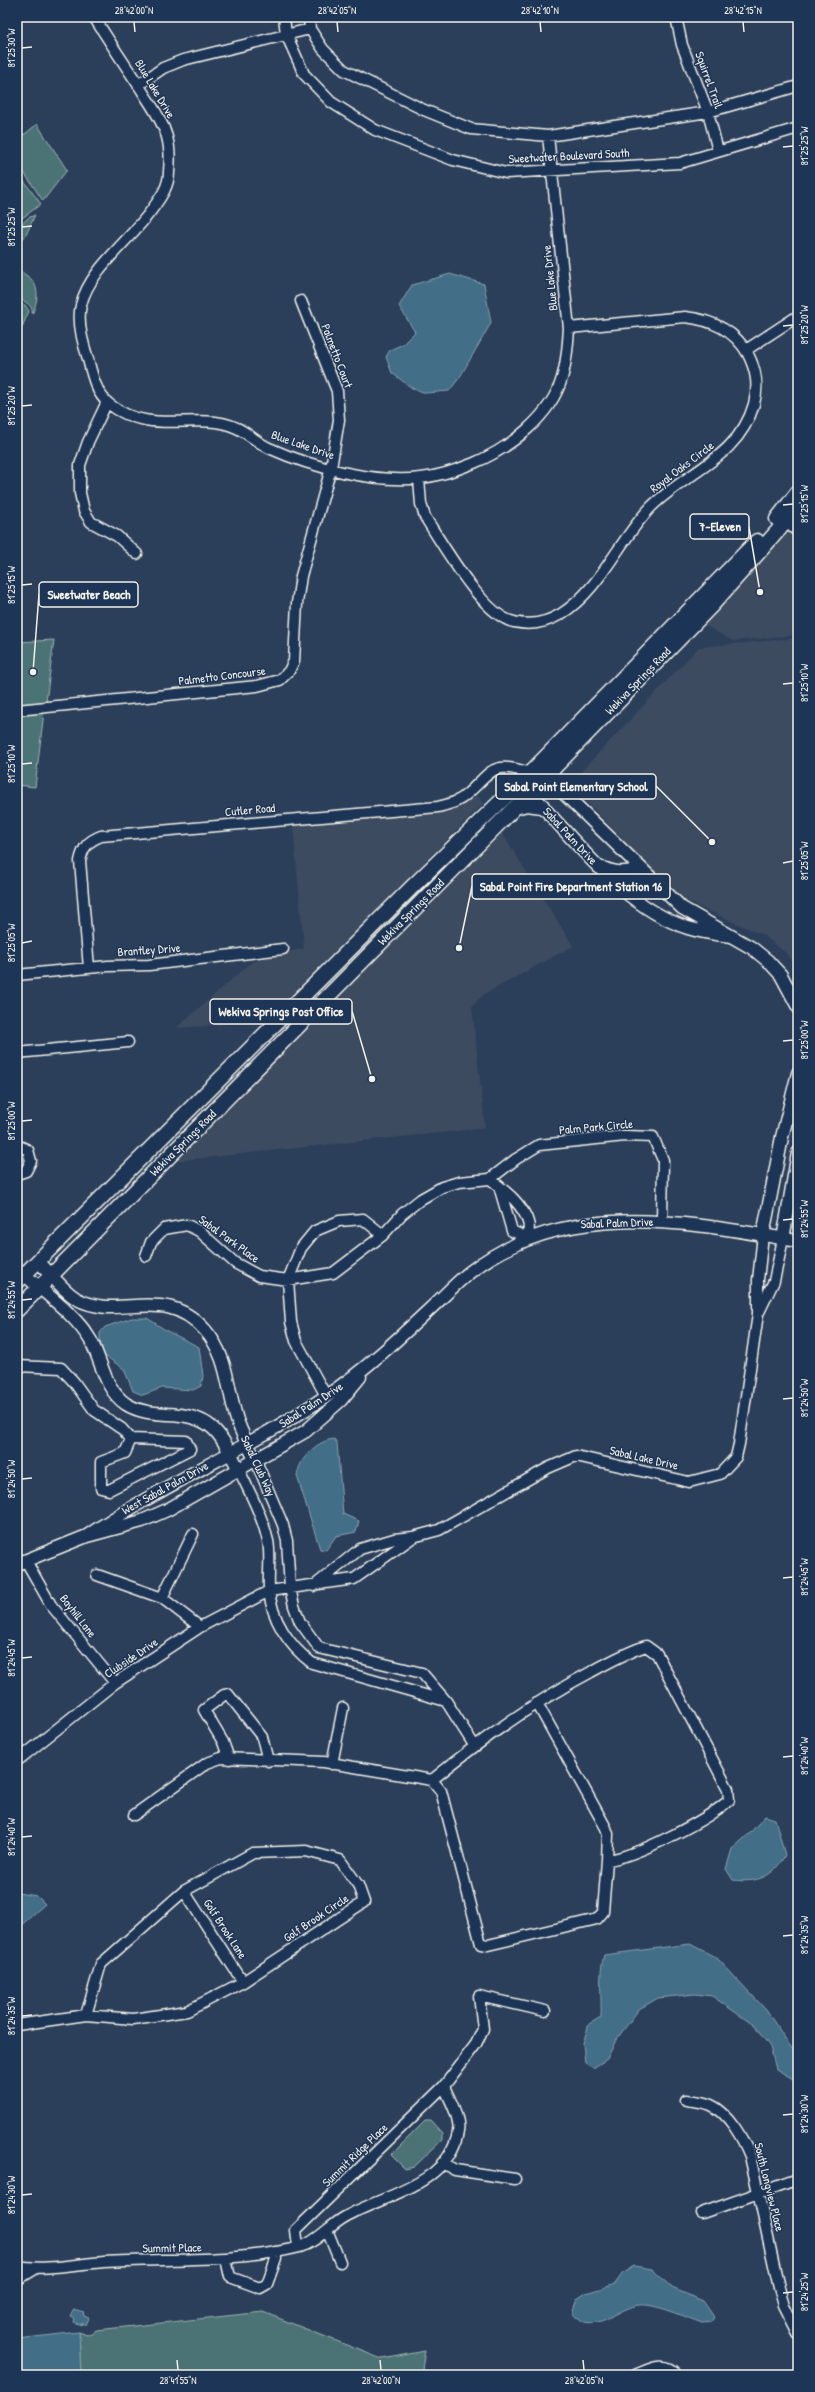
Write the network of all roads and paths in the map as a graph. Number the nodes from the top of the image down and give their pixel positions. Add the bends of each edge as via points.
1 (94, 17) edge
2 (284, 17) edge
3 (309, 17) edge
4 (676, 17) edge
5 (310, 29) junction
6 (286, 34) junction
7 (138, 84) junction
8 (798, 86) edge
9 (708, 112) junction
10 (798, 128) edge
11 (548, 136) junction
12 (718, 151) junction
13 (552, 172) junction
14 (302, 301) dead end
15 (798, 316) edge
16 (568, 328) junction
17 (746, 350) junction
18 (107, 402) junction
19 (331, 468) junction
20 (419, 478) junction
21 (798, 492) edge
22 (798, 508) edge
23 (783, 520) junction
24 (798, 532) edge
25 (137, 554) dead end
26 (17, 710) edge
27 (530, 773) junction
28 (546, 776) junction
29 (531, 791) junction
30 (542, 806) junction
31 (516, 807) junction
32 (600, 867) junction
33 (640, 870) junction
34 (414, 885) junction
35 (427, 897) junction
36 (730, 936) junction
37 (283, 949) dead end
38 (332, 967) junction
39 (89, 968) junction
40 (17, 976) edge
41 (345, 978) junction
42 (798, 1007) edge
43 (128, 1042) dead end
44 (17, 1053) edge
45 (798, 1073) edge
46 (17, 1145) edge
47 (798, 1153) edge
48 (17, 1174) edge
49 (490, 1179) junction
50 (499, 1186) junction
51 (662, 1221) junction
52 (383, 1235) junction
53 (763, 1235) junction
54 (528, 1238) junction
55 (783, 1239) junction
56 (798, 1241) edge
57 (146, 1256) dead end
58 (38, 1261) junction
59 (52, 1275) junction
60 (21, 1279) edge
61 (288, 1280) junction
62 (40, 1288) junction
63 (17, 1310) edge
64 (758, 1314) junction
65 (372, 1363) junction
66 (17, 1366) edge
67 (326, 1396) junction
68 (131, 1439) junction
69 (246, 1443) junction
70 (229, 1452) junction
71 (256, 1461) junction
72 (239, 1470) junction
73 (192, 1534) dead end
74 (87, 1536) junction
75 (413, 1537) junction
76 (22, 1562) edge
77 (97, 1575) dead end
78 (314, 1586) junction
79 (290, 1588) junction
80 (269, 1590) junction
81 (162, 1598) junction
82 (200, 1627) junction
83 (115, 1683) junction
84 (446, 1701) junction
85 (537, 1703) junction
86 (343, 1708) dead end
87 (474, 1744) junction
88 (229, 1759) junction
89 (17, 1761) edge
90 (268, 1761) junction
91 (332, 1764) junction
92 (432, 1780) junction
93 (134, 1815) dead end
94 (607, 1860) junction
95 (184, 1891) junction
96 (243, 1982) junction
97 (545, 2011) dead end
98 (86, 2015) junction
99 (17, 2025) edge
100 (444, 2086) junction
101 (686, 2100) dead end
102 (442, 2163) junction
103 (515, 2179) dead end
104 (798, 2179) edge
105 (758, 2192) junction
106 (702, 2213) dead end
107 (327, 2230) junction
108 (303, 2246) junction
109 (276, 2252) junction
110 (226, 2259) junction
111 (340, 2262) dead end
112 (17, 2266) edge
113 (35, 2269) junction
114 (17, 2280) edge
115 (798, 2333) edge
116 (634, 2375) edge
117 (677, 2375) edge

1 - 7 street, Blue Lake Drive
2 - 6 street, Sweetwater Boulevard South
3 - 5 street, Sweetwater Boulevard South
4 - 9 street, Squirrel Trail via 682,45
5 - 6 street
5 - 11 street, Sweetwater Boulevard South via 323,49 344,70 424,110 471,129
6 - 7 street via 183,60 163,68
6 - 13 street, Sweetwater Boulevard South via 304,74 331,102 374,130 453,160 506,173
7 - 18 street, Blue Lake Drive via 160,119 167,138 169,176 164,192 146,219 97,274 81,305 81,325 86,354 96,386
8 - 9 street, Sweetwater Boulevard South
9 - 11 street, Sweetwater Boulevard South
9 - 12 street, Squirrel Trail
10 - 12 street, Sweetwater Boulevard South
11 - 13 street, Blue Lake Drive
12 - 13 street, Sweetwater Boulevard South via 680,163
13 - 16 street, Blue Lake Drive
14 - 19 street, Palmetto Court via 337,391 339,420
15 - 17 street
16 - 17 street, Royal Oaks Circle via 685,318 704,319 733,335
16 - 20 street, Blue Lake Drive via 567,358 562,381 535,422 491,456 442,474
17 - 20 street, Royal Oaks Circle via 757,377 756,396 749,420 737,440 651,507 629,532 583,595 562,614 544,623 512,622 479,597 424,517
18 - 19 street, Blue Lake Drive via 122,413 142,420 162,423 208,421 224,424 240,429 268,448
18 - 25 street via 80,465 82,505 91,522 117,536
19 - 20 street, Blue Lake Drive via 388,478
19 - 26 street, Palmetto Concourse via 301,576 294,661 280,680 257,686
21 - 23 main road, Wekiva Springs Road
22 - 23 main road, Wekiva Springs Road
23 - 24 street
23 - 27 main road, Wekiva Springs Road
23 - 28 main road, Wekiva Springs Road via 712,605
27 - 28 street
27 - 29 street
27 - 34 main road, Wekiva Springs Road
27 - 39 street, Cutler Road via 511,767 491,770 466,795 455,802 438,807 101,836 91,840 83,849 80,860
28 - 29 main road, Wekiva Springs Road
28 - 33 street, Sabal Palm Drive
29 - 30 street, Sabal Palm Drive
29 - 31 main road, Wekiva Springs Road
30 - 31 main road via 526,804
30 - 32 street, Sabal Palm Drive
31 - 35 main road, Wekiva Springs Road
32 - 33 street via 613,873
32 - 36 street, Sabal Palm Drive via 624,891 667,919 689,928
33 - 36 street, Sabal Palm Drive via 682,908
34 - 35 main road
34 - 38 main road, Wekiva Springs Road
35 - 41 main road, Wekiva Springs Road
36 - 42 street, Sabal Palm Drive via 752,948 768,961 781,975
37 - 39 street, Brantley Drive via 149,965
38 - 41 main road
38 - 58 main road, Wekiva Springs Road
39 - 40 street, Brantley Drive
41 - 59 main road, Wekiva Springs Road
43 - 44 street
45 - 53 street via 782,1137
46 - 48 street via 28,1150 31,1161 26,1171
47 - 55 street
49 - 50 street
49 - 51 street, Palm Park Circle via 539,1145 625,1136 653,1137 663,1160
49 - 52 street, Sabal Park Place via 459,1182 442,1187 402,1214
50 - 54 street via 522,1209 529,1223
50 - 54 street via 512,1231
51 - 53 street, Sabal Palm Drive
51 - 54 street, Sabal Palm Drive via 570,1225
52 - 61 street, Sabal Park Place via 333,1273
52 - 61 street via 363,1219 339,1221 315,1231 301,1248
53 - 55 street, Sabal Palm Drive
53 - 64 street, Sabal Lake Drive via 758,1280
54 - 65 street, Sabal Palm Drive via 470,1272
55 - 56 street, Sabal Palm Drive
55 - 64 street, Sabal Lake Drive via 774,1281
57 - 61 street, Sabal Park Place via 151,1242 164,1229 187,1225 198,1230 235,1263 259,1276
58 - 59 street, Sabal Club Way
58 - 60 main road, Wekiva Springs Road
59 - 62 main road, Wekiva Springs Road
59 - 69 street, Sabal Club Way via 76,1298 92,1305 161,1305 184,1311 205,1330 223,1358 237,1419
60 - 62 street, Sabal Club Way
61 - 67 street via 291,1322 296,1341
62 - 63 main road, Wekiva Springs Road
62 - 70 street, Sabal Club Way via 76,1320 91,1341 108,1382 126,1403 147,1413 182,1414 201,1419 215,1428
64 - 75 street, Sabal Lake Drive via 736,1457 720,1474 689,1482 576,1456 548,1468 439,1530
65 - 67 street, Sabal Palm Drive
65 - 71 street, Sabal Palm Drive via 341,1400 306,1431
66 - 68 street via 61,1368 94,1410 122,1429
67 - 69 street, Sabal Palm Drive
68 - 68 street via 125,1453 101,1462 101,1488 109,1490 190,1449 186,1441
69 - 70 street, West Sabal Palm Drive
69 - 71 street, Sabal Club Way
70 - 72 street, Sabal Club Way
70 - 74 street, West Sabal Palm Drive via 125,1509
71 - 72 street, Sabal Palm Drive
71 - 79 street, Sabal Club Way via 283,1525 287,1541
72 - 74 street, West Sabal Palm Drive via 142,1521
72 - 80 street, Sabal Club Way via 264,1525 268,1543
73 - 81 street
74 - 76 street, West Sabal Palm Drive
75 - 78 street, Sabal Lake Drive via 354,1579
75 - 78 street, Sabal Lake Drive via 394,1539 360,1549
76 - 83 street, Bayhill Lane via 52,1605
77 - 81 street
78 - 79 street, Sabal Lake Drive
79 - 80 street, Sabal Lake Drive
79 - 84 street, Sabal Club Way via 300,1622 319,1648 422,1673
80 - 82 street, Clubside Drive
80 - 84 street, Sabal Club Way via 276,1618 287,1637 299,1653 312,1663
81 - 82 street
82 - 83 street, Clubside Drive
83 - 89 street, Clubside Drive
84 - 87 street, Sabal Club Way
85 - 87 street
85 - 94 street via 606,1828
85 - 94 street via 626,1653 646,1646 657,1654 728,1789 729,1800 718,1810 646,1848 616,1860
86 - 91 street
87 - 92 street
88 - 90 street
88 - 90 street via 223,1742 204,1710 228,1694 262,1737
88 - 93 street via 221,1758 207,1763
90 - 91 street
91 - 92 street
92 - 94 street via 441,1791 481,1944 488,1946 597,1919 603,1912
95 - 96 street, Golf Brook Lane
95 - 96 street, Golf Brook Circle via 253,1853 306,1851 340,1860 358,1885 364,1902
95 - 98 street, Golf Brook Circle via 101,1964
96 - 98 street, Golf Brook Circle via 187,2011 133,2019
97 - 100 street, Summit Ridge Place via 479,1996 482,2029 476,2044
98 - 99 street, Golf Brook Circle
100 - 102 street via 458,2122 458,2131 453,2147
100 - 108 street, Summit Ridge Place via 296,2230
101 - 105 street, South Longview Place via 711,2105 731,2122 743,2138 750,2156
102 - 103 street via 455,2170
102 - 107 street via 402,2194 361,2208
104 - 105 street
105 - 106 street
105 - 115 street, South Longview Place via 783,2299
107 - 108 street
107 - 111 street
108 - 109 street, Summit Place
109 - 110 street, Summit Place
109 - 110 street via 267,2284 260,2288 230,2277
110 - 113 street, Summit Place via 104,2262
112 - 113 street, Summit Place
113 - 114 street, Summit Place
116 - 117 street via 655,2366 663,2366

